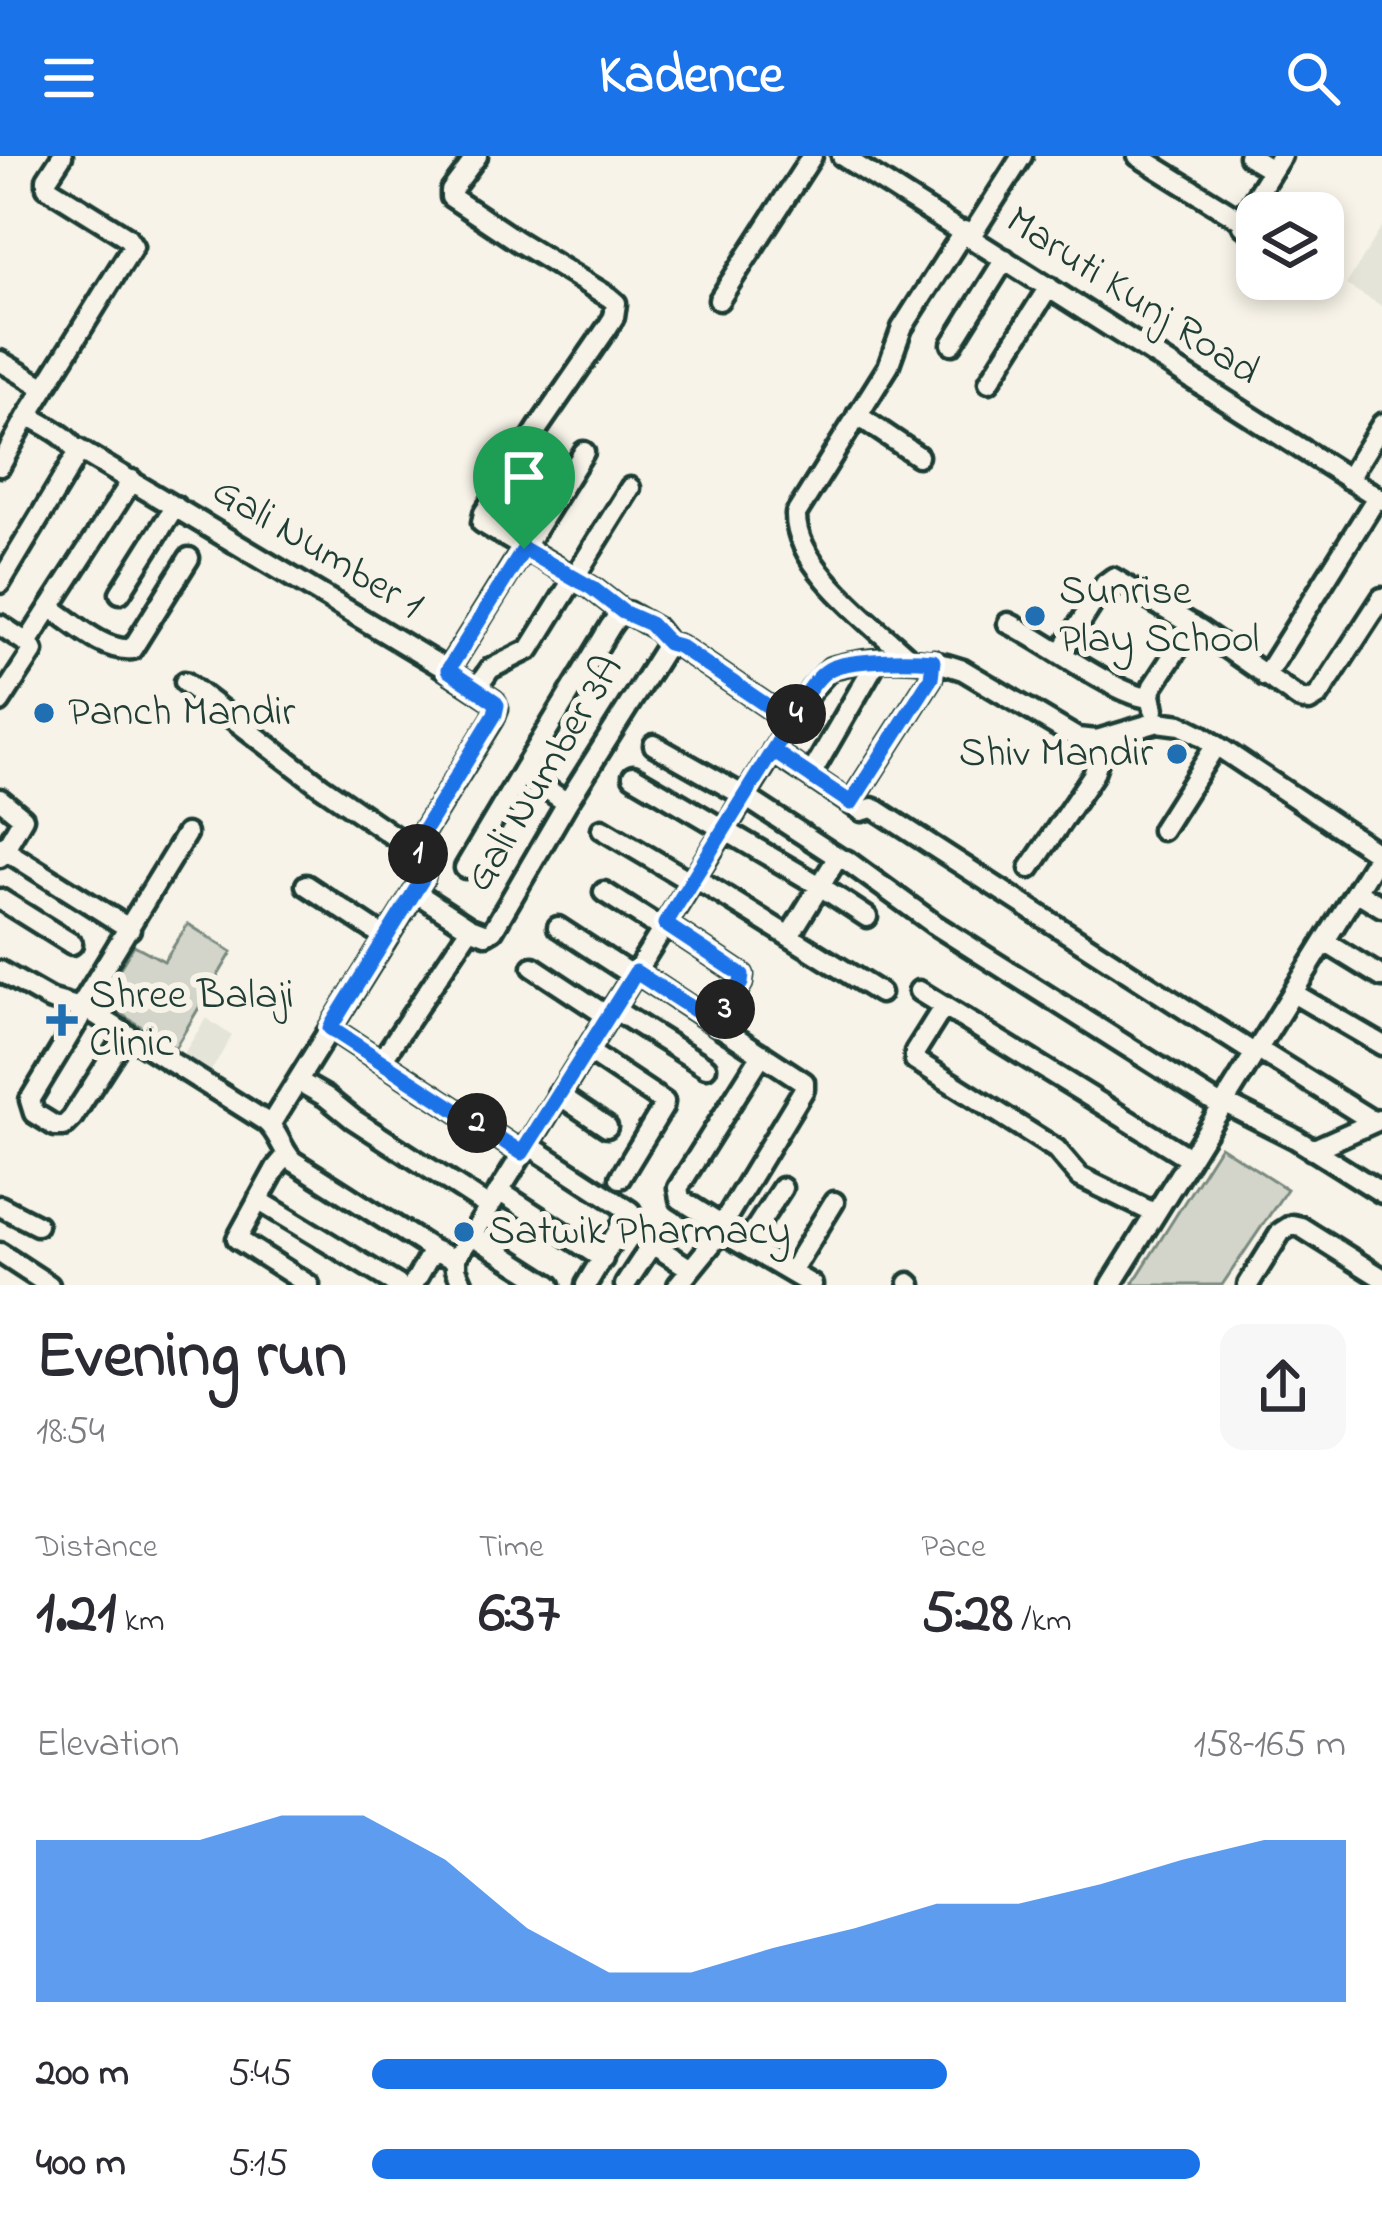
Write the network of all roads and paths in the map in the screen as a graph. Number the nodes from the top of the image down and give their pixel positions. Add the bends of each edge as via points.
1 (62, 156) edge
2 (478, 156) edge
3 (812, 156) edge
4 (842, 156) edge
5 (1022, 156) edge
6 (1138, 156) edge
7 (1249, 156) edge
8 (1276, 163) edge
9 (1258, 192) edge
10 (1236, 217) edge
11 (968, 234) junction
12 (1005, 259) junction
13 (1049, 287) junction
14 (719, 300) dead end
15 (952, 344) dead end
16 (0, 362) edge
17 (989, 382) dead end
18 (45, 388) junction
19 (857, 415) junction
20 (0, 420) edge
21 (24, 423) junction
22 (1382, 424) edge
23 (76, 448) junction
24 (584, 452) dead end
25 (918, 455) dead end
26 (0, 466) edge
27 (1348, 479) junction
28 (132, 480) junction
29 (630, 488) dead end
30 (1380, 498) edge
31 (175, 506) junction
32 (524, 549) junction
33 (189, 559) dead end
34 (573, 577) junction
35 (0, 583) edge
36 (120, 592) dead end
37 (1382, 598) edge
38 (50, 607) junction
39 (623, 612) junction
40 (1008, 623) dead end
41 (0, 625) edge
42 (1193, 625) junction
43 (668, 643) junction
44 (29, 650) junction
45 (1061, 653) junction
46 (910, 659) junction
47 (933, 661) junction
48 (876, 662) junction
49 (448, 670) junction
50 (1265, 676) junction
51 (184, 682) dead end
52 (476, 689) junction
53 (1151, 698) junction
54 (0, 702) edge
55 (791, 722) junction
56 (1158, 722) junction
57 (1097, 740) junction
58 (653, 745) dead end
59 (1216, 745) junction
60 (773, 751) junction
61 (522, 772) junction
62 (633, 776) dead end
63 (810, 776) junction
64 (744, 796) junction
65 (0, 799) edge
66 (567, 803) junction
67 (851, 803) junction
68 (602, 829) dead end
69 (724, 829) junction
70 (1162, 830) dead end
71 (186, 834) dead end
72 (412, 850) junction
73 (2, 851) edge
74 (1381, 852) edge
75 (839, 859) junction
76 (465, 868) dead end
77 (1030, 868) dead end
78 (692, 880) junction
79 (306, 885) dead end
80 (820, 886) junction
81 (1356, 891) junction
82 (415, 892) junction
83 (604, 892) dead end
84 (0, 899) edge
85 (1382, 907) edge
86 (867, 917) dead end
87 (558, 927) dead end
88 (664, 927) junction
89 (130, 928) junction
90 (470, 928) junction
91 (789, 936) junction
92 (386, 938) junction
93 (1325, 942) junction
94 (72, 944) dead end
95 (533, 967) dead end
96 (634, 974) junction
97 (1382, 976) edge
98 (2, 977) edge
99 (920, 991) dead end
100 (880, 993) dead end
101 (1292, 993) junction
102 (944, 1006) junction
103 (82, 1008) junction
104 (610, 1012) junction
105 (716, 1024) junction
106 (330, 1028) junction
107 (126, 1034) junction
108 (1382, 1045) edge
109 (586, 1050) junction
110 (1256, 1051) junction
111 (762, 1054) junction
112 (382, 1060) junction
113 (706, 1067) dead end
114 (298, 1082) junction
115 (558, 1094) junction
116 (1222, 1104) junction
117 (1378, 1120) edge
118 (270, 1125) junction
119 (607, 1127) dead end
120 (525, 1149) junction
121 (1312, 1150) junction
122 (287, 1155) junction
123 (1189, 1158) junction
124 (620, 1178) dead end
125 (782, 1188) dead end
126 (1382, 1193) edge
127 (258, 1199) junction
128 (494, 1199) junction
129 (834, 1202) dead end
130 (0, 1206) edge
131 (1154, 1214) junction
132 (37, 1225) dead end
133 (623, 1225) junction
134 (721, 1228) junction
135 (472, 1235) junction
136 (652, 1244) junction
137 (746, 1246) junction
138 (434, 1250) junction
139 (0, 1253) edge
140 (455, 1257) junction
141 (603, 1259) junction
142 (791, 1272) junction
143 (684, 1276) edge
144 (1382, 1278) edge
145 (49, 1285) edge
146 (309, 1285) edge
147 (398, 1285) edge
148 (413, 1285) edge
149 (463, 1285) edge
150 (550, 1285) edge
151 (586, 1285) edge
152 (626, 1285) edge
153 (812, 1285) edge
154 (1111, 1285) edge
155 (1248, 1285) edge

1 - 18 street via 47,187 133,246
2 - 32 street via 451,197 616,304 482,517
3 - 14 street
4 - 11 street, Maruti Kunj Road
5 - 11 street
6 - 10 street
7 - 8 street
8 - 9 street
11 - 12 street, Maruti Kunj Road
11 - 19 street via 902,328
12 - 13 street, Maruti Kunj Road
12 - 15 street
13 - 17 street
13 - 27 street, Maruti Kunj Road
16 - 18 street
18 - 21 street
19 - 25 street
19 - 46 street via 798,509 796,527 828,584
20 - 21 street, Gali Number 1
21 - 23 street, Gali Number 1
21 - 26 street
22 - 27 street
23 - 28 street, Gali Number 1
23 - 35 street
24 - 32 street
27 - 30 street, Maruti Kunj Road
28 - 31 street, Gali Number 1
28 - 38 street
29 - 34 street
30 - 50 street
31 - 36 street
31 - 49 street, Gali Number 1
32 - 34 street
32 - 49 street
33 - 38 street via 132,649 105,644
34 - 39 street
34 - 52 street via 530,649 490,669
37 - 50 street via 1314,699 1300,700
38 - 44 street
39 - 43 street
39 - 61 street
40 - 45 street
41 - 44 street
42 - 45 street via 1109,579
42 - 50 street
42 - 53 street
43 - 55 street, Gali Number 3A
43 - 66 street, Gali Number 3A
44 - 54 street
45 - 53 street
46 - 47 street
46 - 48 street
47 - 57 street via 1066,733
47 - 67 street via 931,678
48 - 55 street via 823,673
48 - 63 street
49 - 52 street, Gali Number 1
51 - 72 street
52 - 72 street via 494,701 495,714
53 - 56 street
55 - 60 street
56 - 57 street
56 - 59 street
57 - 77 street via 1094,775
58 - 64 street
59 - 70 street
59 - 74 street
60 - 63 street
60 - 64 street
61 - 66 street
61 - 76 street
62 - 69 street
63 - 67 street
64 - 69 street
64 - 75 street
65 - 73 street via 23,818
66 - 90 street, Gali Number 3A via 493,930
67 - 110 street via 877,810
68 - 78 street
69 - 78 street
69 - 80 street
71 - 89 street
72 - 82 street via 426,866
73 - 89 street
74 - 81 street
75 - 80 street
75 - 116 street
78 - 88 street
78 - 91 street
79 - 92 street
80 - 86 street
80 - 91 street
81 - 85 street
81 - 93 street
82 - 90 street, Gali Number 3A
82 - 92 street
83 - 88 street
84 - 94 street
87 - 96 street
88 - 96 street
88 - 105 street via 742,975
89 - 103 street
90 - 112 street
91 - 100 street
92 - 106 street
93 - 97 street
93 - 101 street
95 - 104 street
96 - 104 street
96 - 105 street
98 - 103 street
99 - 102 street
101 - 108 street
101 - 110 street
102 - 123 street
102 - 131 street via 915,1060 1056,1149 1080,1177
103 - 107 street
103 - 107 street via 30,1105 55,1126 68,1123
104 - 109 street
104 - 113 street
105 - 111 street
106 - 112 street
106 - 114 street
107 - 118 street
109 - 115 street
109 - 124 street via 664,1102
110 - 116 street
110 - 117 street
111 - 134 street via 678,1188 680,1199
111 - 134 street via 805,1086
112 - 120 street
114 - 118 street
114 - 128 street
115 - 119 street
115 - 120 street
116 - 121 street
116 - 123 street
117 - 121 street
118 - 122 street
120 - 128 street
120 - 133 street via 629,1209
121 - 126 street
122 - 127 street
122 - 138 street
123 - 131 street
125 - 137 street
127 - 146 street via 237,1237
127 - 147 street
128 - 135 street
128 - 141 street
129 - 142 street
130 - 132 street
131 - 154 street
133 - 136 street
133 - 141 street
134 - 137 street
134 - 143 street
135 - 140 street
135 - 150 street
136 - 143 street
136 - 152 street
137 - 142 street
138 - 140 street
138 - 148 street
139 - 145 street
140 - 149 street
141 - 151 street
142 - 153 street
144 - 155 street via 1292,1225

